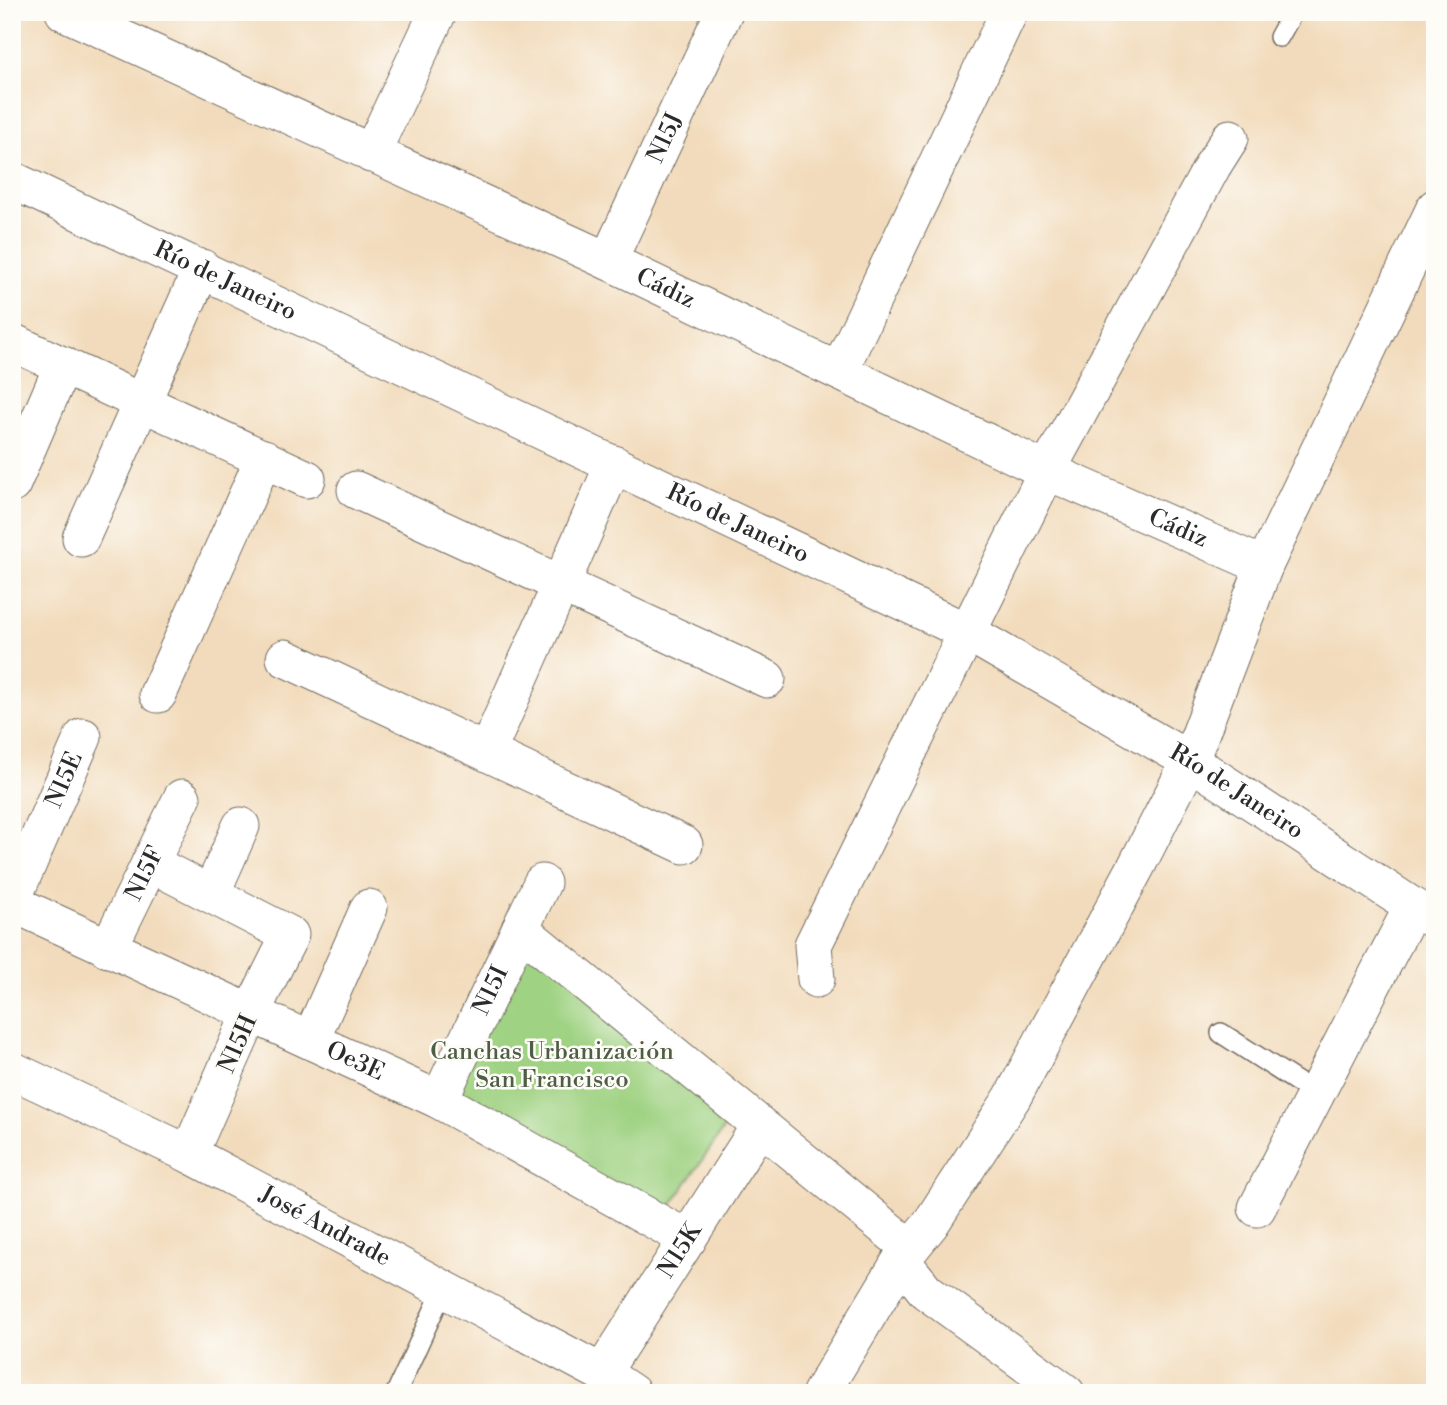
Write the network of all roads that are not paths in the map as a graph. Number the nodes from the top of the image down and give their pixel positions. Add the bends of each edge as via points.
1 (64, 12) edge
2 (438, 12) edge
3 (724, 12) edge
4 (1009, 12) edge
5 (1293, 12) edge
6 (1279, 37) dead end
7 (1230, 138) dead end
8 (371, 154) junction
9 (12, 180) edge
10 (1435, 208) edge
11 (608, 261) junction
12 (202, 268) junction
13 (12, 342) edge
14 (62, 365) junction
15 (839, 372) junction
16 (142, 402) junction
17 (264, 458) junction
18 (614, 464) junction
19 (1047, 471) junction
20 (307, 479) dead end
21 (12, 484) edge
22 (356, 490) dead end
23 (81, 538) dead end
24 (1264, 566) junction
25 (562, 582) junction
26 (967, 632) junction
27 (285, 658) dead end
28 (767, 679) dead end
29 (158, 694) dead end
30 (83, 737) dead end
31 (486, 752) junction
32 (1190, 761) junction
33 (182, 798) dead end
34 (241, 826) dead end
35 (684, 845) dead end
36 (150, 863) junction
37 (542, 883) dead end
38 (211, 894) junction
39 (12, 902) edge
40 (369, 908) dead end
41 (1424, 914) edge
42 (520, 929) junction
43 (108, 949) junction
44 (816, 979) dead end
45 (250, 1015) junction
46 (1221, 1033) dead end
47 (311, 1039) junction
48 (12, 1070) edge
49 (1316, 1094) junction
50 (439, 1100) junction
51 (759, 1126) junction
52 (189, 1154) junction
53 (1257, 1208) dead end
54 (688, 1239) junction
55 (906, 1254) junction
56 (443, 1290) junction
57 (1020, 1380) edge
58 (617, 1383) edge
59 (396, 1393) edge
60 (821, 1393) edge
61 (1066, 1393) edge

1 - 8 street, Cádiz
2 - 8 street
3 - 11 street, N15J
4 - 15 street
5 - 6 lane
7 - 19 street
8 - 11 street, Cádiz
9 - 12 street, Río de Janeiro
10 - 24 street
11 - 15 street, Cádiz
12 - 16 street
12 - 18 street, Río de Janeiro
13 - 14 street
14 - 16 street
14 - 21 street
15 - 19 street, Cádiz
16 - 17 street
16 - 23 street
17 - 20 street
17 - 29 street
18 - 25 street
18 - 26 street, Río de Janeiro
19 - 24 street, Cádiz
19 - 26 street
22 - 25 street
24 - 32 street
25 - 28 street
25 - 31 street
26 - 32 street, Río de Janeiro
26 - 44 street via 813,945
27 - 31 street
30 - 39 street, N15E
31 - 35 street
32 - 41 street, Río de Janeiro
32 - 55 street via 1012,1098
33 - 36 street, N15F
34 - 38 street
36 - 38 street
36 - 43 street, N15F
37 - 42 street, N15I
38 - 45 street, N15H via 290,934
39 - 43 street, Oe3E
40 - 47 street
41 - 49 street
42 - 50 street, N15I
42 - 51 street
43 - 45 street, Oe3E
45 - 47 street, Oe3E
45 - 52 street, N15H
46 - 49 lane
47 - 50 street, Oe3E
48 - 52 street, José Andrade
49 - 53 street
50 - 54 street, Oe3E
51 - 54 street, N15K
51 - 55 street
52 - 56 street, José Andrade
54 - 58 street, N15K
55 - 57 street via 926,1291
55 - 60 street
56 - 58 street, José Andrade
56 - 59 lane
57 - 61 street

